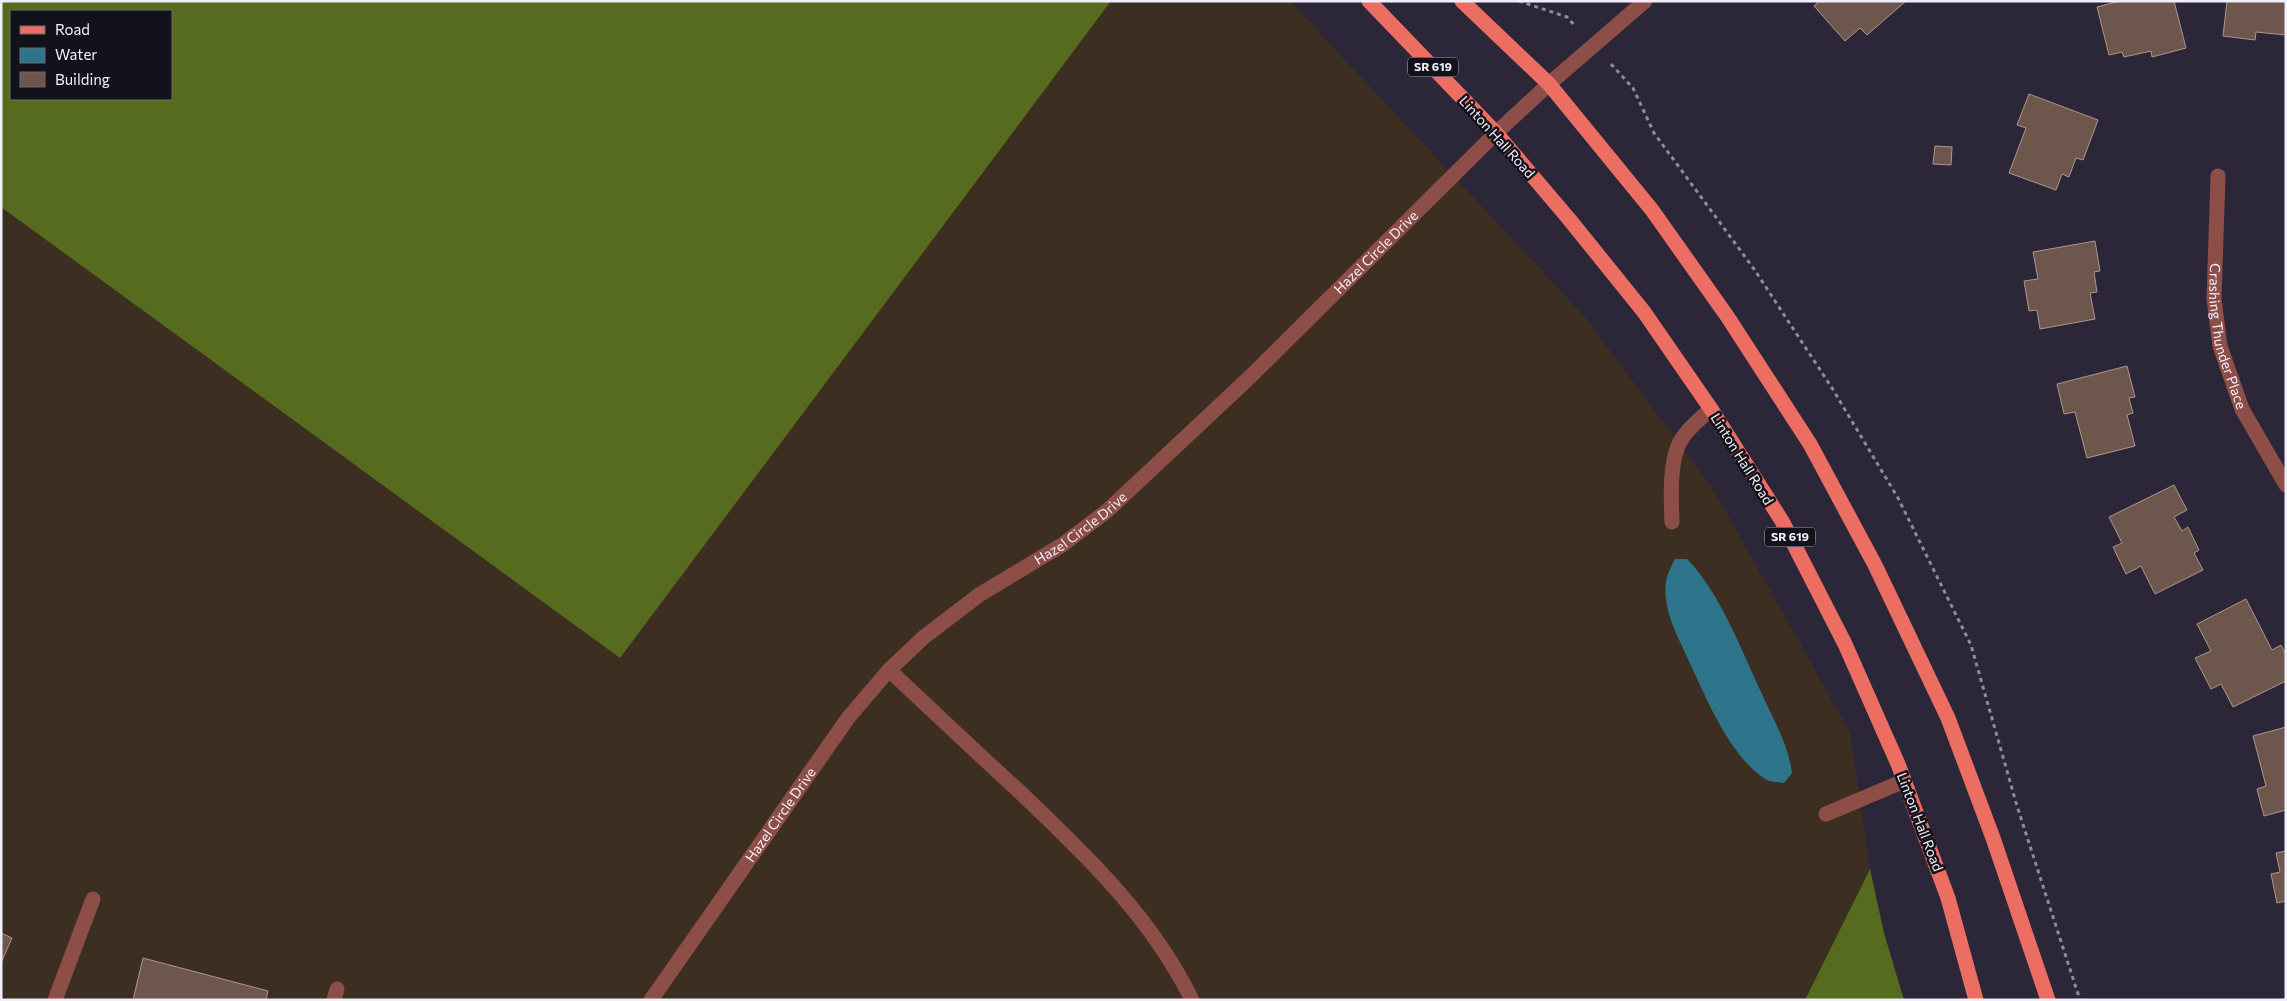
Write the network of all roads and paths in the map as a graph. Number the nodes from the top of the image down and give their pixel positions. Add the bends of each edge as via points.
1 (1369, 1) edge
2 (1462, 1) edge
3 (1519, 1) edge
4 (1645, 1) edge
5 (1567, 17) dead end
6 (1549, 84) junction
7 (1496, 133) junction
8 (2218, 176) dead end
9 (1711, 409) junction
10 (2286, 485) edge
11 (1672, 522) dead end
12 (889, 670) junction
13 (1904, 781) junction
14 (1826, 814) dead end
15 (93, 899) dead end
16 (55, 1000) edge
17 (651, 1000) edge
18 (1192, 1000) edge
19 (1976, 1000) edge
20 (2048, 1000) edge

1 - 7 main road, Linton Hall Road / SR 619
2 - 6 main road
3 - 5 path
4 - 6 street, Hazel Circle Drive
6 - 7 street, Hazel Circle Drive
6 - 20 main road via 1652,210 1727,316 1810,444 1875,566 1948,718
7 - 9 main road, Linton Hall Road / SR 619 via 1644,312
7 - 12 street, Hazel Circle Drive via 1251,376 1107,511 1062,545 979,595 924,637
8 - 10 street, Crashing Thunder Place via 2214,299 2220,346 2242,409
9 - 11 street via 1692,426 1675,451
9 - 13 main road, Linton Hall Road / SR 619 via 1782,521 1845,644
12 - 17 street, Hazel Circle Drive via 848,718
12 - 18 street via 1089,858 1146,924 1179,973
13 - 14 street
13 - 19 main road, Linton Hall Road / SR 619 via 1948,898
15 - 16 street

